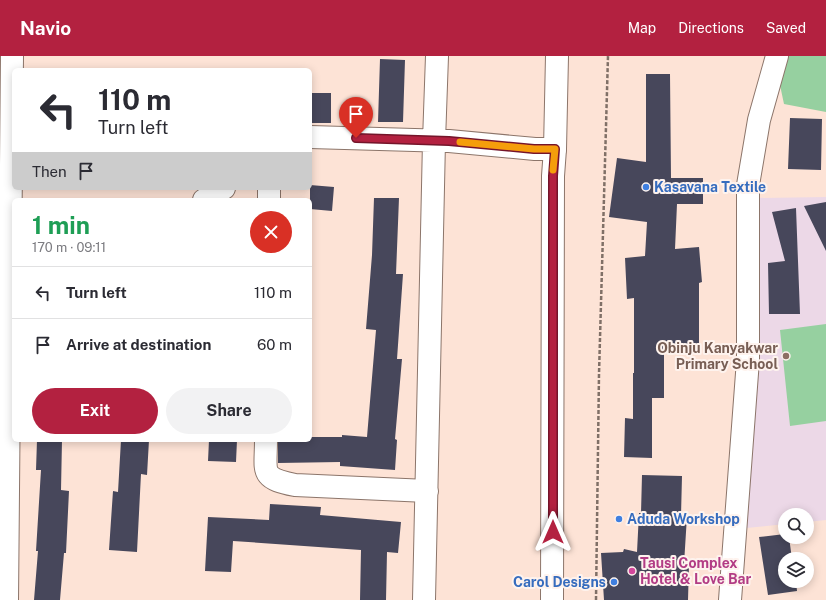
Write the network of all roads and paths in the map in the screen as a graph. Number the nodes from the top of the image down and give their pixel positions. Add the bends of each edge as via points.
1 (12, 56) edge
2 (437, 56) edge
3 (557, 56) edge
4 (608, 56) edge
5 (777, 56) edge
6 (8, 127) edge
7 (312, 137) edge
8 (434, 141) junction
9 (555, 149) junction
10 (221, 190) edge
11 (207, 198) edge
12 (8, 304) edge
13 (266, 442) edge
14 (427, 491) junction
15 (7, 600) edge
16 (424, 600) edge
17 (552, 600) edge
18 (596, 600) edge
19 (730, 600) edge

1 - 6 street
2 - 8 street
3 - 9 street
4 - 18 path
5 - 19 street via 759,120 748,185 748,360
6 - 12 street via 11,280
7 - 8 street
8 - 9 street
8 - 14 street
9 - 17 street
10 - 11 street
12 - 15 street
13 - 14 street via 266,469 268,476 274,480 295,485
14 - 16 street

